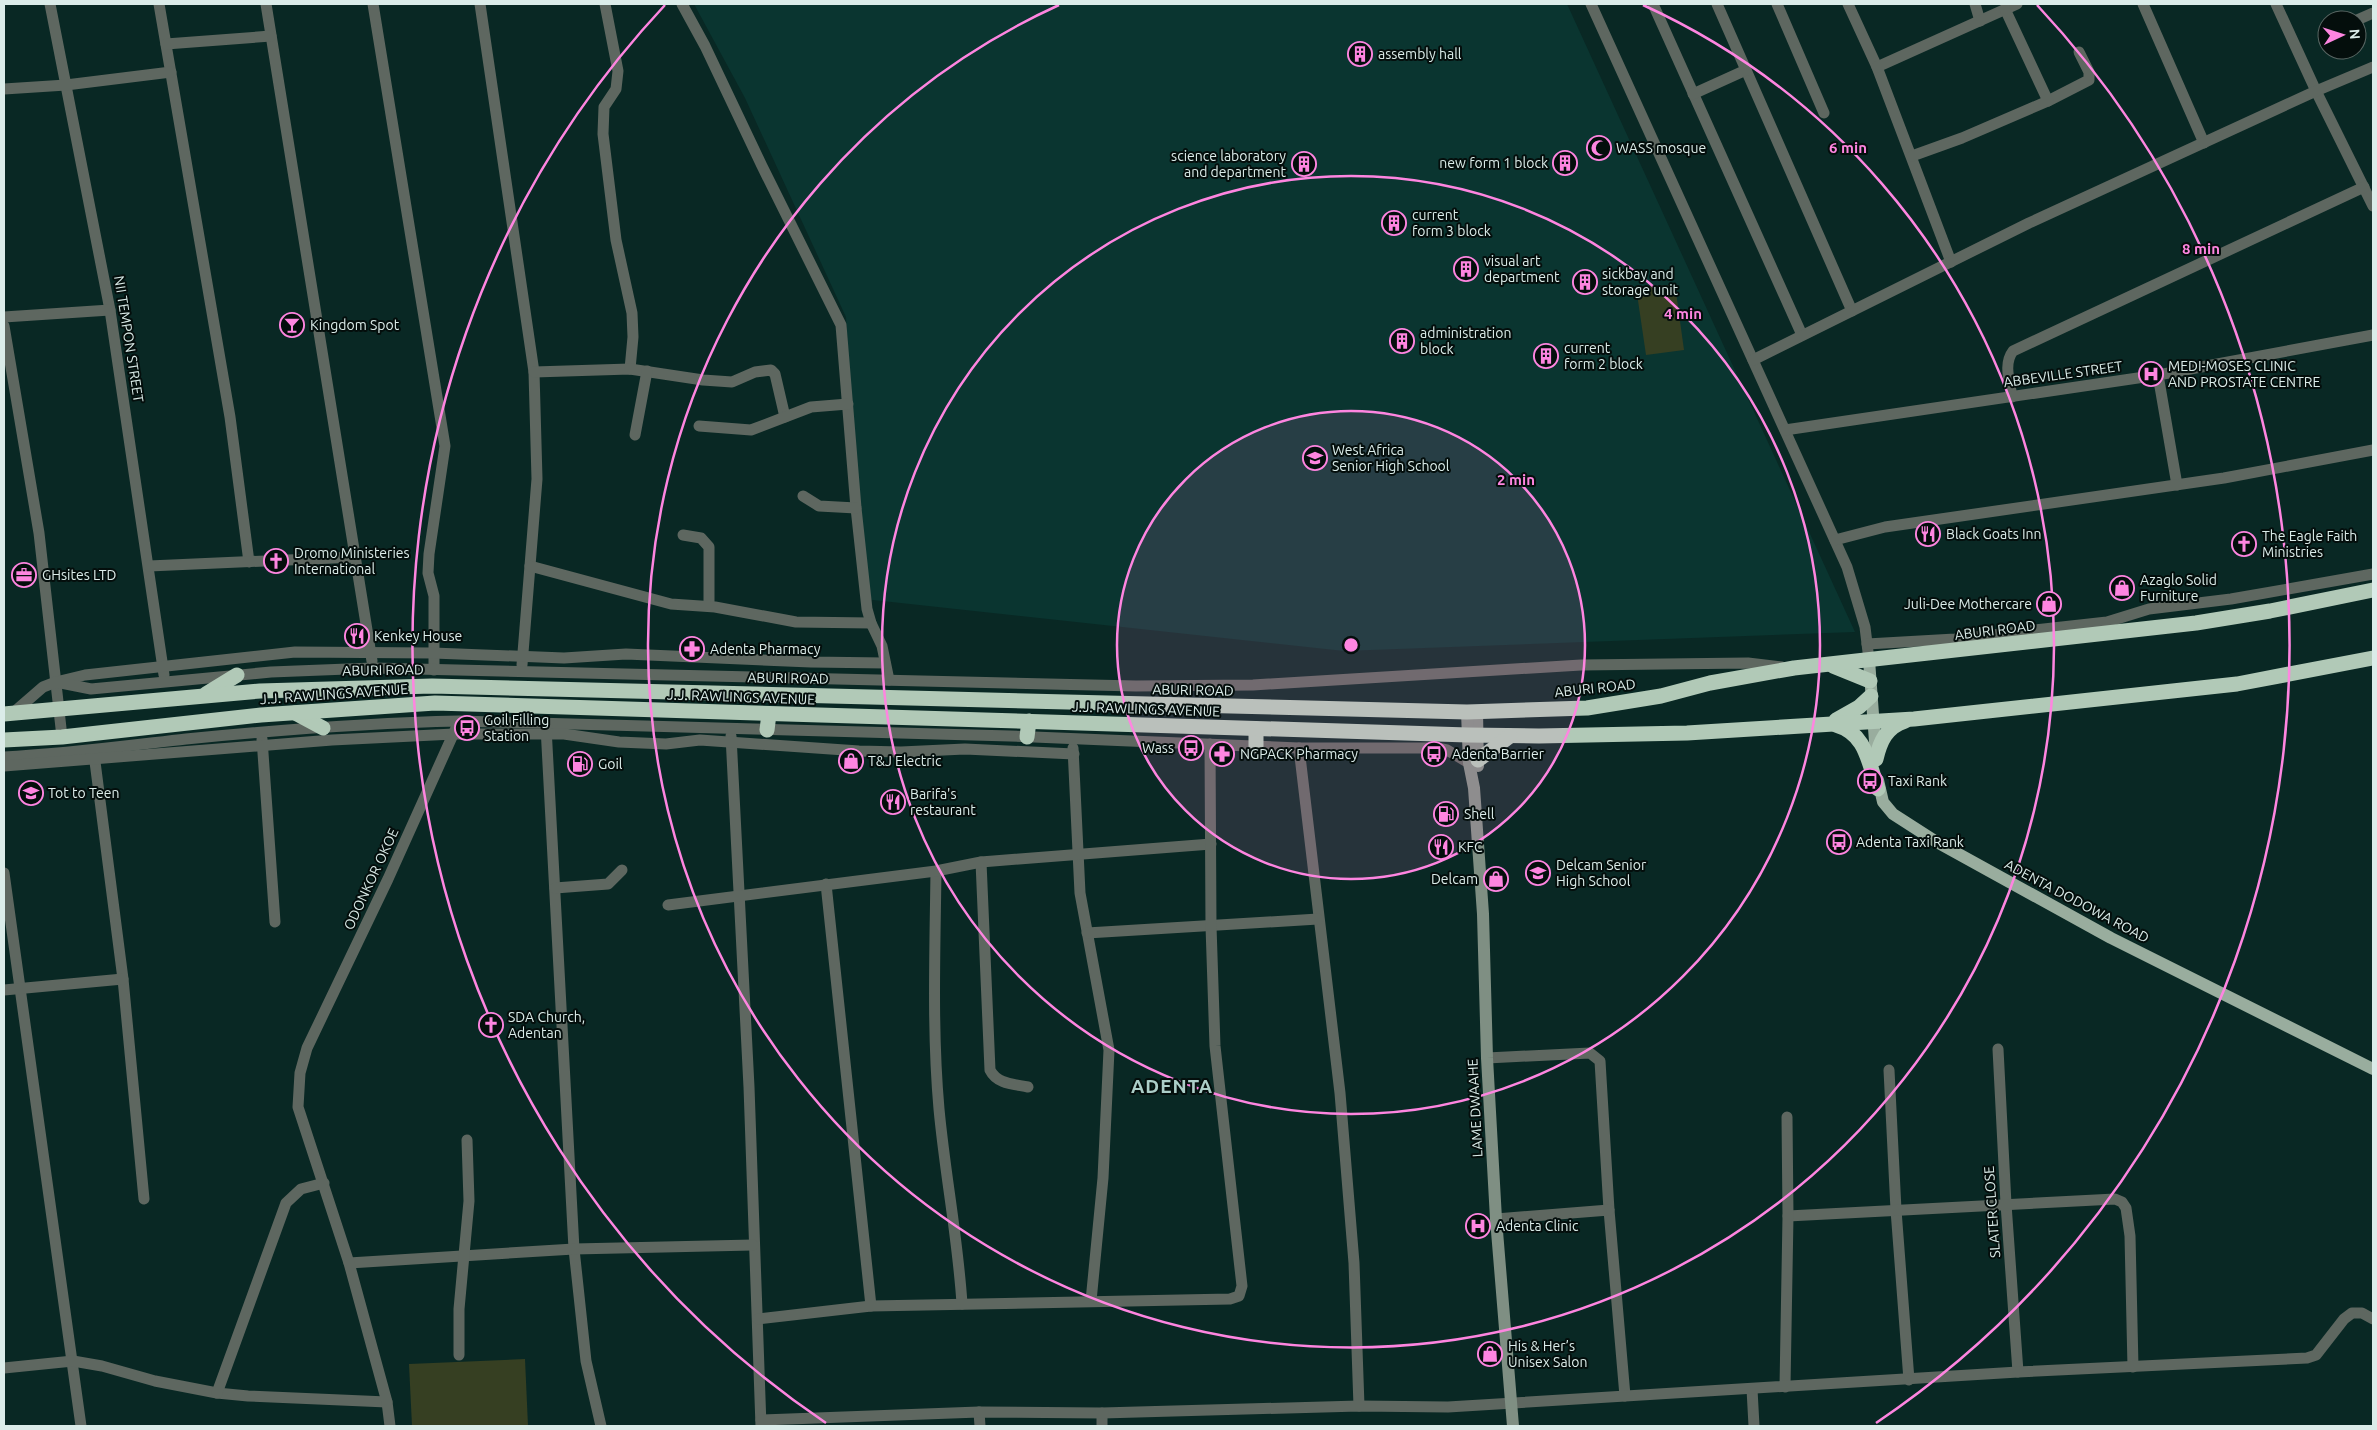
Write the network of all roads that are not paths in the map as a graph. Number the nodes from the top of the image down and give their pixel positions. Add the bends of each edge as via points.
1 (50, 4) edge
2 (159, 4) edge
3 (266, 4) edge
4 (373, 4) edge
5 (480, 4) edge
6 (605, 4) edge
7 (682, 4) edge
8 (1591, 4) edge
9 (1654, 4) edge
10 (1717, 4) edge
11 (1777, 4) edge
12 (1848, 4) edge
13 (1975, 4) edge
14 (2017, 4) edge
15 (2143, 4) edge
16 (2276, 4) edge
17 (2004, 9) junction
18 (1980, 21) junction
19 (271, 36) junction
20 (166, 44) junction
21 (2078, 52) dead end
22 (1877, 67) junction
23 (2373, 67) edge
24 (1746, 70) junction
25 (171, 72) junction
26 (66, 85) junction
27 (4, 89) edge
28 (2316, 91) junction
29 (1694, 94) junction
30 (2048, 101) junction
31 (1824, 113) dead end
32 (2204, 143) junction
33 (1912, 156) junction
34 (2364, 187) junction
35 (2373, 206) edge
36 (1951, 262) junction
37 (110, 310) junction
38 (1852, 311) junction
39 (4, 317) edge
40 (4, 326) edge
41 (1802, 335) junction
42 (2373, 335) edge
43 (1753, 360) junction
44 (630, 369) junction
45 (647, 371) junction
46 (534, 372) junction
47 (2158, 375) junction
48 (2012, 397) junction
49 (848, 404) junction
50 (785, 417) junction
51 (699, 426) dead end
52 (1785, 430) junction
53 (635, 435) dead end
54 (2373, 450) edge
55 (2176, 485) junction
56 (803, 496) dead end
57 (856, 508) junction
58 (683, 535) dead end
59 (1835, 540) junction
60 (356, 557) junction
61 (249, 562) junction
62 (149, 566) junction
63 (530, 566) junction
64 (2373, 574) edge
65 (2373, 590) edge
66 (709, 606) junction
67 (871, 624) junction
68 (1867, 644) junction
69 (372, 653) junction
70 (433, 653) junction
71 (522, 658) junction
72 (2373, 658) edge
73 (1869, 660) junction
74 (885, 663) junction
75 (1824, 664) junction
76 (164, 668) junction
77 (373, 668) junction
78 (1794, 668) junction
79 (434, 670) junction
80 (521, 672) junction
81 (237, 675) junction
82 (889, 680) junction
83 (56, 682) junction
84 (165, 682) junction
85 (1870, 688) junction
86 (910, 689) junction
87 (204, 695) junction
88 (59, 709) junction
89 (1472, 712) junction
90 (295, 713) junction
91 (8, 714) edge
92 (769, 714) junction
93 (1914, 719) junction
94 (460, 721) junction
95 (1874, 721) junction
96 (1029, 722) junction
97 (1830, 723) junction
98 (323, 728) junction
99 (546, 728) junction
100 (731, 729) junction
101 (1256, 729) junction
102 (768, 730) junction
103 (62, 731) junction
104 (262, 732) junction
105 (4, 734) edge
106 (454, 734) junction
107 (1473, 735) junction
108 (1510, 736) junction
109 (1027, 737) junction
110 (1072, 739) junction
111 (4, 740) edge
112 (732, 742) junction
113 (1210, 744) junction
114 (262, 746) junction
115 (1256, 746) junction
116 (1298, 748) junction
117 (1074, 754) junction
118 (94, 755) junction
119 (4, 757) edge
120 (1876, 759) junction
121 (1474, 762) junction
122 (4, 766) edge
123 (1878, 789) junction
124 (1211, 844) junction
125 (1078, 854) junction
126 (981, 862) junction
127 (622, 870) dead end
128 (936, 871) junction
129 (4, 873) edge
130 (826, 884) junction
131 (555, 888) junction
132 (741, 894) junction
133 (668, 904) dead end
134 (1318, 920) junction
135 (275, 922) dead end
136 (1211, 926) junction
137 (1087, 933) junction
138 (123, 979) junction
139 (19, 989) junction
140 (4, 990) edge
141 (1998, 1049) dead end
142 (1487, 1058) junction
143 (2373, 1069) edge
144 (1889, 1070) dead end
145 (1028, 1087) dead end
146 (1787, 1116) dead end
147 (466, 1140) dead end
148 (324, 1183) junction
149 (144, 1199) dead end
150 (2006, 1204) junction
151 (1609, 1210) junction
152 (1896, 1210) junction
153 (1788, 1216) junction
154 (1496, 1219) junction
155 (753, 1245) junction
156 (574, 1249) junction
157 (464, 1254) junction
158 (349, 1263) junction
159 (1091, 1301) junction
160 (962, 1304) junction
161 (871, 1306) junction
162 (2373, 1318) edge
163 (758, 1319) junction
164 (459, 1354) dead end
165 (73, 1361) junction
166 (2133, 1366) junction
167 (4, 1368) edge
168 (2018, 1372) junction
169 (1909, 1380) junction
170 (1785, 1387) junction
171 (1752, 1389) junction
172 (217, 1393) junction
173 (1625, 1396) junction
174 (387, 1402) junction
175 (1512, 1404) junction
176 (1359, 1406) junction
177 (979, 1412) junction
178 (1102, 1413) junction
179 (887, 1421) edge
180 (761, 1423) edge
181 (80, 1426) edge
182 (390, 1426) edge
183 (601, 1426) edge
184 (980, 1426) edge
185 (1102, 1426) edge
186 (1513, 1426) edge
187 (1754, 1426) edge

1 - 26 street, NII TEMPON STREET
2 - 20 street
3 - 19 street
4 - 70 street via 445,446 429,554 428,573 434,596
5 - 46 street
6 - 44 street via 618,71 616,90 604,107 603,134 616,240 632,313
7 - 49 street via 836,312 841,325
8 - 43 street
9 - 29 street
10 - 24 street
11 - 31 street
12 - 22 street
13 - 18 street
14 - 17 street
15 - 32 street
16 - 28 street
17 - 18 street
17 - 30 street
18 - 22 street
19 - 20 street
19 - 60 street
20 - 25 street
21 - 30 street via 2089,72 2089,80
22 - 33 street
23 - 28 street
24 - 29 street
24 - 38 street
25 - 26 street
25 - 61 street via 230,417
26 - 27 street
26 - 37 street, NII TEMPON STREET
28 - 32 street
28 - 34 street
29 - 41 street
30 - 33 street
32 - 36 street
33 - 36 street
34 - 35 street
34 - 48 street via 2013,351 2007,365
36 - 38 street
37 - 39 street
37 - 62 street, NII TEMPON STREET
38 - 41 street
40 - 83 street via 39,533
41 - 43 street
42 - 47 street, ABBEVILLE STREET
43 - 52 street
44 - 45 street
44 - 46 street
45 - 50 street via 732,382 755,372 771,370 775,374
45 - 53 street
46 - 63 street via 537,479
47 - 48 street, ABBEVILLE STREET
47 - 55 street
48 - 52 street, ABBEVILLE STREET
49 - 50 street via 811,407
49 - 57 street
50 - 51 street via 750,430
52 - 59 street
54 - 55 street
55 - 59 street via 1885,527
56 - 57 street via 819,506
57 - 67 street
58 - 66 street via 701,538 709,547
59 - 68 street via 1847,567
60 - 61 street
60 - 69 street
61 - 62 street
62 - 76 street, NII TEMPON STREET
63 - 66 street via 671,604
63 - 71 street
64 - 68 street via 2240,598 2149,609 2106,622
65 - 73 highway, ABURI ROAD via 2196,623
66 - 67 street via 796,622
67 - 74 street via 882,646
68 - 73 street
69 - 70 street
69 - 76 street via 295,652
69 - 77 street
70 - 71 street
70 - 79 street
71 - 74 street via 626,654
71 - 80 street
72 - 93 highway via 2237,684
73 - 75 highway, ABURI ROAD
73 - 85 main road, ADENTA DODOWA ROAD
74 - 82 street
75 - 78 highway, ABURI ROAD
75 - 85 highway via 1846,670
76 - 83 street via 84,675
76 - 84 street, NII TEMPON STREET
77 - 79 street
77 - 81 street
78 - 86 street via 1748,663 1582,665 1253,685
78 - 89 highway, ABURI ROAD via 1595,707
79 - 80 street
80 - 82 street
81 - 84 street
81 - 87 highway
82 - 86 street
83 - 84 street via 91,689
83 - 88 street
83 - 91 street via 43,687
85 - 95 main road, ADENTA DODOWA ROAD
85 - 97 highway via 1859,707
86 - 87 highway, ABURI ROAD via 432,686
86 - 89 highway, ABURI ROAD via 1100,704
87 - 88 highway, ABURI ROAD
88 - 91 highway, ABURI ROAD
88 - 103 street
89 - 107 street, LAME DWAAHE
90 - 92 highway, J.J. RAWLINGS AVENUE via 435,703
90 - 98 highway
90 - 103 highway, J.J. RAWLINGS AVENUE
92 - 96 highway, J.J. RAWLINGS AVENUE
92 - 102 highway
93 - 95 highway
93 - 120 highway via 1898,723 1888,731
94 - 98 street
94 - 99 street
94 - 106 street, ODONKOR OKOE
95 - 97 highway, J.J. RAWLINGS AVENUE
95 - 120 main road, ADENTA DODOWA ROAD
96 - 101 highway, J.J. RAWLINGS AVENUE
96 - 109 highway
97 - 108 highway, J.J. RAWLINGS AVENUE via 1687,733
97 - 123 highway via 1854,733 1860,740 1866,749
98 - 104 street
99 - 100 street
99 - 106 street
99 - 112 street via 657,744 700,740
99 - 131 street
100 - 102 street
100 - 112 street
101 - 107 highway, J.J. RAWLINGS AVENUE
101 - 115 highway
102 - 109 street
103 - 105 highway via 17,730
103 - 111 highway, J.J. RAWLINGS AVENUE
104 - 114 street
104 - 118 street
106 - 114 street
106 - 148 street, ODONKOR OKOE via 307,1048 300,1073 298,1107
107 - 108 highway, J.J. RAWLINGS AVENUE
107 - 121 street, LAME DWAAHE
108 - 121 highway
109 - 110 street
110 - 113 street
110 - 117 street
112 - 117 street via 859,751 965,749
112 - 132 street
113 - 115 street
113 - 124 street
114 - 118 street
114 - 135 street
115 - 116 street
116 - 121 street via 1438,748
116 - 134 street
117 - 125 street
118 - 119 street
118 - 122 street
118 - 138 street
120 - 123 main road, ADENTA DODOWA ROAD
121 - 142 street, LAME DWAAHE
123 - 143 main road, ADENTA DODOWA ROAD via 1893,814 1970,861 2135,950
124 - 125 street
124 - 136 street
125 - 126 street
125 - 137 street
126 - 128 street
126 - 145 street via 990,1070 994,1078 1002,1082
127 - 131 street via 608,884
128 - 130 street
128 - 160 street via 934,981 939,1109
129 - 139 street
130 - 132 street
130 - 161 street
131 - 156 street
132 - 133 street
132 - 155 street
134 - 136 street
134 - 176 street via 1341,1112 1354,1264
136 - 137 street
136 - 159 street via 1215,1046 1241,1292 1230,1299
137 - 159 street via 1109,1050 1105,1161
138 - 139 street
138 - 149 street
139 - 140 street
139 - 165 street
141 - 150 street, SLATER CLOSE
142 - 151 street via 1590,1053 1600,1061
142 - 154 street, LAME DWAAHE
144 - 152 street
146 - 153 street
147 - 157 street via 469,1201
148 - 158 street, ODONKOR OKOE
148 - 172 street via 301,1189 286,1202
150 - 152 street
150 - 166 street via 2115,1199 2122,1202 2126,1208 2131,1250
150 - 168 street, SLATER CLOSE
151 - 154 street
151 - 173 street
152 - 153 street
152 - 169 street
153 - 170 street
154 - 175 street, LAME DWAAHE
155 - 156 street
155 - 163 street
156 - 157 street
156 - 183 street via 584,1344
157 - 158 street
157 - 164 street
158 - 174 street, ODONKOR OKOE
159 - 160 street
160 - 161 street
161 - 163 street
162 - 166 street via 2352,1313 2316,1354 2307,1358
163 - 180 street
165 - 167 street
165 - 172 street
165 - 181 street
166 - 168 street
168 - 169 street
169 - 170 street
170 - 171 street
171 - 173 street
171 - 187 street
172 - 174 street
173 - 175 street
174 - 182 street, ODONKOR OKOE
175 - 176 street
175 - 186 street, LAME DWAAHE
176 - 178 street
177 - 178 street
177 - 179 street
177 - 184 street
178 - 185 street
179 - 180 street

